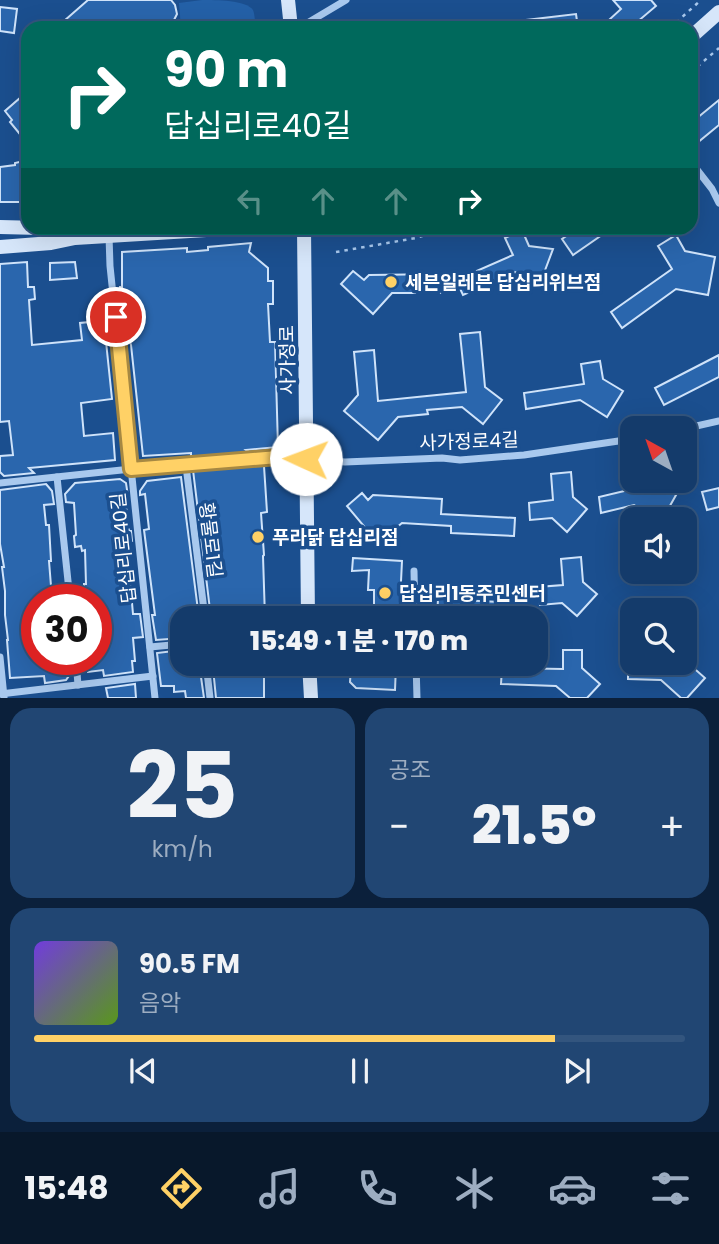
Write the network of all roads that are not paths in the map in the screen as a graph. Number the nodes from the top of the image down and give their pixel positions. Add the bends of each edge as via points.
1 (288, 0) edge
2 (346, 0) edge
3 (719, 12) edge
4 (290, 21) edge
5 (311, 21) edge
6 (698, 31) edge
7 (698, 171) edge
8 (719, 203) edge
9 (0, 227) edge
10 (21, 228) edge
11 (125, 235) edge
12 (304, 235) edge
13 (109, 236) junction
14 (0, 247) edge
15 (719, 421) edge
16 (697, 426) edge
17 (620, 441) edge
18 (306, 459) junction
19 (186, 466) junction
20 (131, 469) junction
21 (57, 477) junction
22 (0, 483) edge
23 (414, 571) dead end
24 (68, 584) edge
25 (204, 606) edge
26 (308, 606) edge
27 (415, 606) edge
28 (170, 646) edge
29 (150, 647) junction
30 (0, 657) edge
31 (78, 675) edge
32 (153, 676) junction
33 (207, 676) edge
34 (310, 676) edge
35 (416, 676) edge
36 (310, 682) junction
37 (79, 685) junction
38 (2, 695) edge
39 (155, 698) edge
40 (210, 698) edge
41 (302, 698) edge
42 (311, 698) edge
43 (319, 698) edge
44 (417, 698) edge

1 - 4 main road
2 - 5 street
3 - 6 main road
7 - 8 street
9 - 10 main road
11 - 13 main road
12 - 18 main road, 사가정로
13 - 14 main road
13 - 20 street, 답십리로40길
15 - 16 street
17 - 18 street, 사가정로4길 via 460,460
18 - 19 street, 사가정로4길 via 278,457
18 - 26 main road, 사가정로
19 - 20 street, 사가정로4길
19 - 25 street, 황물로1길
20 - 21 street, 사가정로4길
20 - 29 street, 답십리로40길
21 - 22 street, 사가정로4길
21 - 24 street
23 - 27 street
28 - 29 street
29 - 32 street, 답십리로40길
30 - 38 street
31 - 37 street
32 - 37 street
32 - 39 street, 답십리로40길
33 - 40 street
34 - 36 main road
35 - 44 street
36 - 41 main road
36 - 42 main road
36 - 43 main road
37 - 38 street

